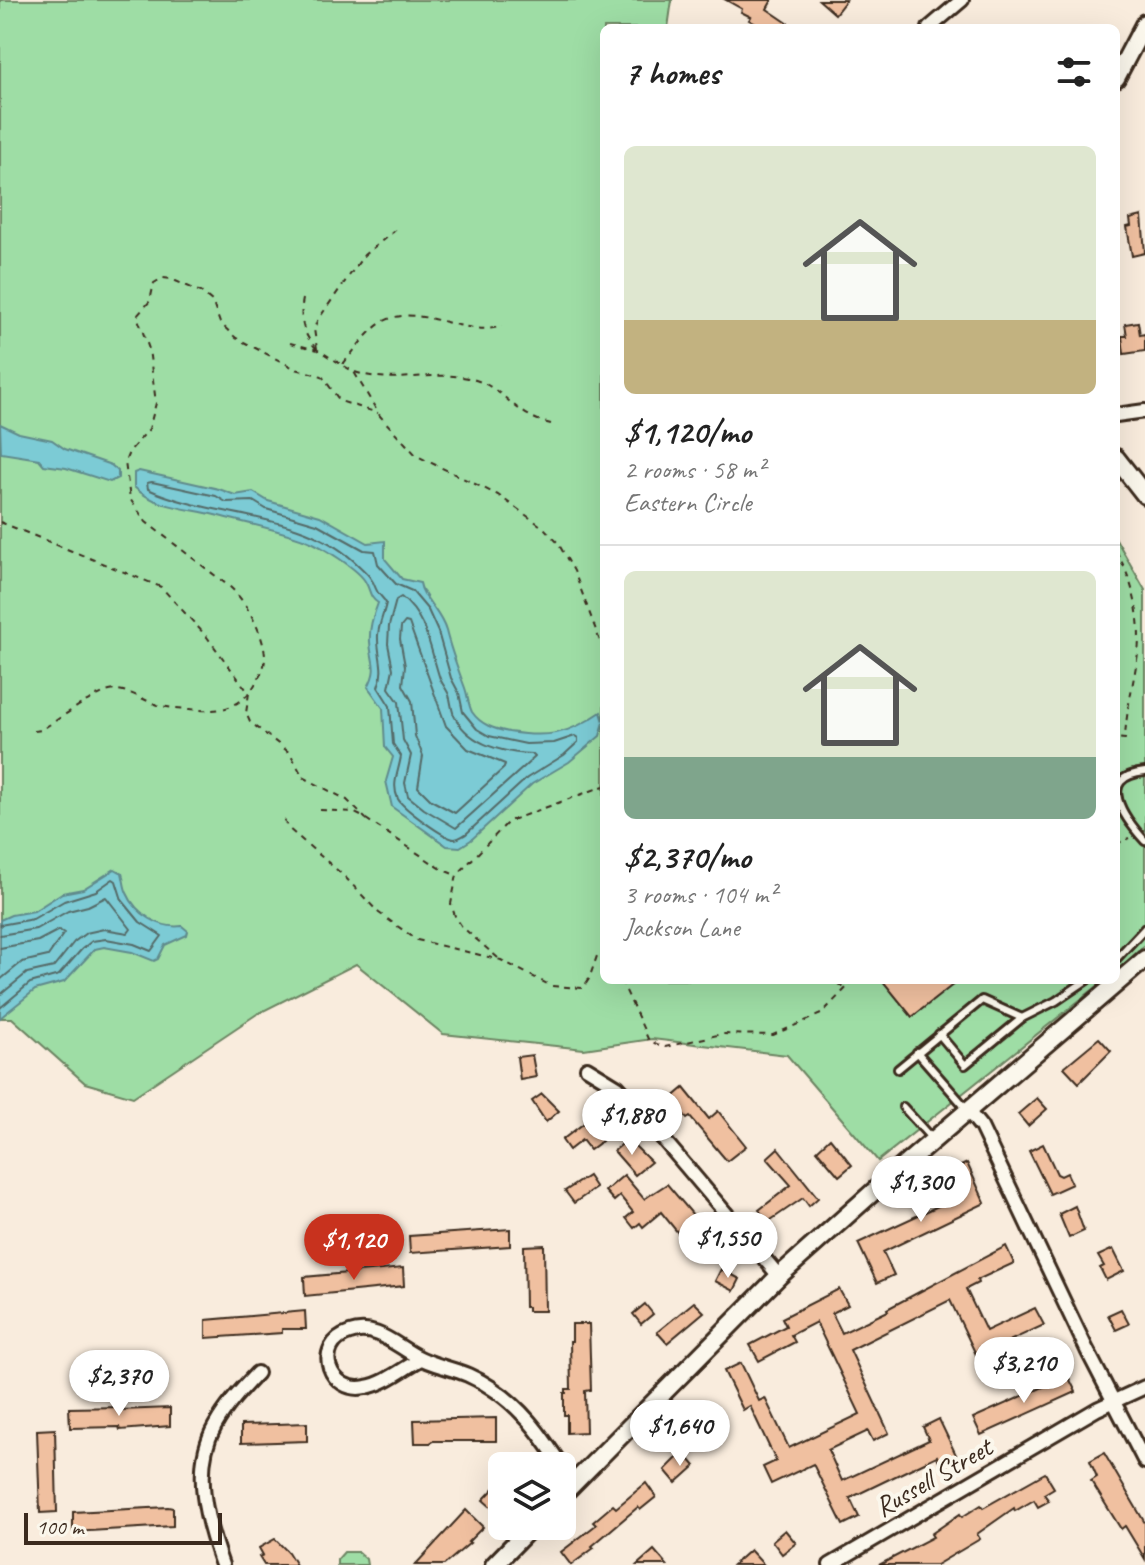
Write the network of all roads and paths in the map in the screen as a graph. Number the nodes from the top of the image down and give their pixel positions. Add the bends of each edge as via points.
1 (962, 0) edge
2 (1145, 23) edge
3 (934, 24) edge
4 (1120, 70) edge
5 (398, 228) dead end
6 (303, 299) dead end
7 (502, 326) dead end
8 (290, 343) dead end
9 (318, 350) junction
10 (342, 365) junction
11 (354, 372) junction
12 (1145, 411) edge
13 (378, 413) junction
14 (1120, 414) edge
15 (551, 424) dead end
16 (1120, 463) edge
17 (1145, 495) edge
18 (0, 522) edge
19 (1120, 558) edge
20 (600, 641) edge
21 (249, 693) junction
22 (34, 731) dead end
23 (1120, 739) edge
24 (1145, 772) edge
25 (1120, 782) edge
26 (600, 787) edge
27 (1120, 806) edge
28 (320, 810) dead end
29 (366, 819) junction
30 (284, 820) dead end
31 (1139, 834) junction
32 (1145, 841) edge
33 (1120, 842) edge
34 (457, 875) junction
35 (1145, 928) edge
36 (600, 955) edge
37 (1120, 955) edge
38 (1145, 959) edge
39 (501, 960) junction
40 (1120, 980) edge
41 (623, 984) edge
42 (836, 984) edge
43 (850, 984) edge
44 (1081, 984) edge
45 (1116, 984) edge
46 (846, 988) junction
47 (1022, 1018) junction
48 (939, 1034) junction
49 (917, 1052) junction
50 (587, 1068) dead end
51 (898, 1069) dead end
52 (903, 1107) dead end
53 (968, 1111) junction
54 (933, 1140) junction
55 (779, 1276) junction
56 (421, 1359) junction
57 (257, 1373) dead end
58 (1145, 1387) edge
59 (1112, 1401) junction
60 (551, 1452) edge
61 (1145, 1462) edge
62 (576, 1482) edge
63 (518, 1540) edge
64 (222, 1565) edge
65 (494, 1565) edge
66 (830, 1565) edge

1 - 3 street
2 - 4 street
5 - 9 path via 364,255 317,321
6 - 9 path via 305,335
7 - 10 path via 463,327 423,317 385,321
8 - 9 path
9 - 10 path
10 - 11 path
11 - 13 path
11 - 15 path via 379,379 471,378 526,416
12 - 14 street
13 - 20 path via 417,456 498,495 544,528 574,571
13 - 21 path via 340,401 322,376 296,369 236,338 220,323 207,296 182,283 158,280 150,301 138,311 156,403 149,429 125,462 130,499 146,522 242,598 265,658
16 - 17 street
18 - 21 path via 161,587
19 - 23 path via 1132,588 1138,651 1125,739
21 - 22 path via 226,709 204,711 161,706 115,690
21 - 29 path via 250,722 290,753 303,777 347,800
24 - 25 lane
26 - 34 path via 509,821
27 - 31 lane
28 - 29 path via 353,812
29 - 34 path
30 - 39 path via 399,930 417,940
31 - 32 lane
31 - 33 path
34 - 39 path via 451,904 455,916
35 - 37 lane
36 - 39 path via 583,988 569,989 551,986
38 - 40 street
41 - 46 path via 649,1041 665,1047 722,1034 773,1035 821,1014
42 - 46 path
43 - 46 path
44 - 47 lane
45 - 53 street
47 - 48 lane via 982,1000
47 - 48 lane via 965,1065
48 - 49 lane
49 - 51 lane
49 - 53 lane
50 - 55 street via 630,1100
52 - 54 lane
53 - 54 street
53 - 59 street via 981,1127
54 - 55 street
55 - 62 street
56 - 56 street via 380,1334 361,1330 338,1339 326,1359 333,1377 365,1388
56 - 60 street via 470,1376 513,1403
57 - 64 street via 229,1403 205,1455 208,1520
58 - 59 street, Russell Street
59 - 61 street
59 - 66 street, Russell Street
63 - 65 street

